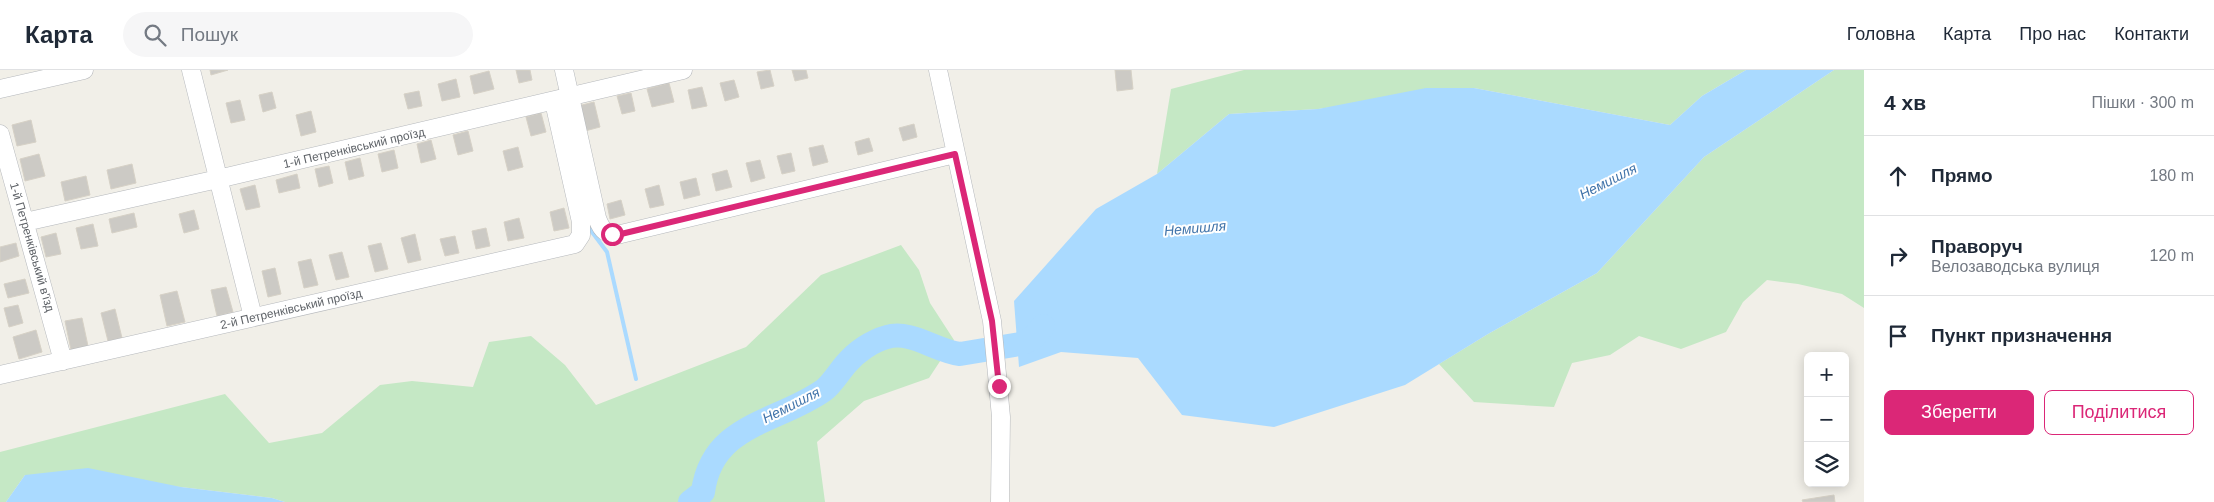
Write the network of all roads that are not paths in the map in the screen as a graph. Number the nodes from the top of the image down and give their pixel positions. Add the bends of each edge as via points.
1 (84, 70) edge
2 (190, 70) edge
3 (564, 70) edge
4 (683, 70) edge
5 (938, 70) edge
6 (0, 89) edge
7 (562, 100) junction
8 (0, 134) edge
9 (955, 154) junction
10 (218, 180) junction
11 (25, 222) junction
12 (592, 233) junction
13 (253, 317) junction
14 (63, 361) junction
15 (0, 375) edge
16 (1000, 502) edge

1 - 6 street
2 - 10 street
3 - 7 street
4 - 7 street, 1-й Петренківський проїзд
5 - 9 street
7 - 10 street, 1-й Петренківський проїзд
7 - 12 street via 581,222
8 - 11 street, 1-й Петренківський в’їзд
9 - 12 street, 2-й Петренківський проїзд via 621,234
9 - 16 street via 992,321 1001,417
10 - 11 street, 1-й Петренківський проїзд
10 - 13 street
11 - 14 street, 1-й Петренківський в’їзд
12 - 13 street, 2-й Петренківський проїзд via 568,247
13 - 14 street, 2-й Петренківський проїзд
14 - 15 street, 2-й Петренківський проїзд

